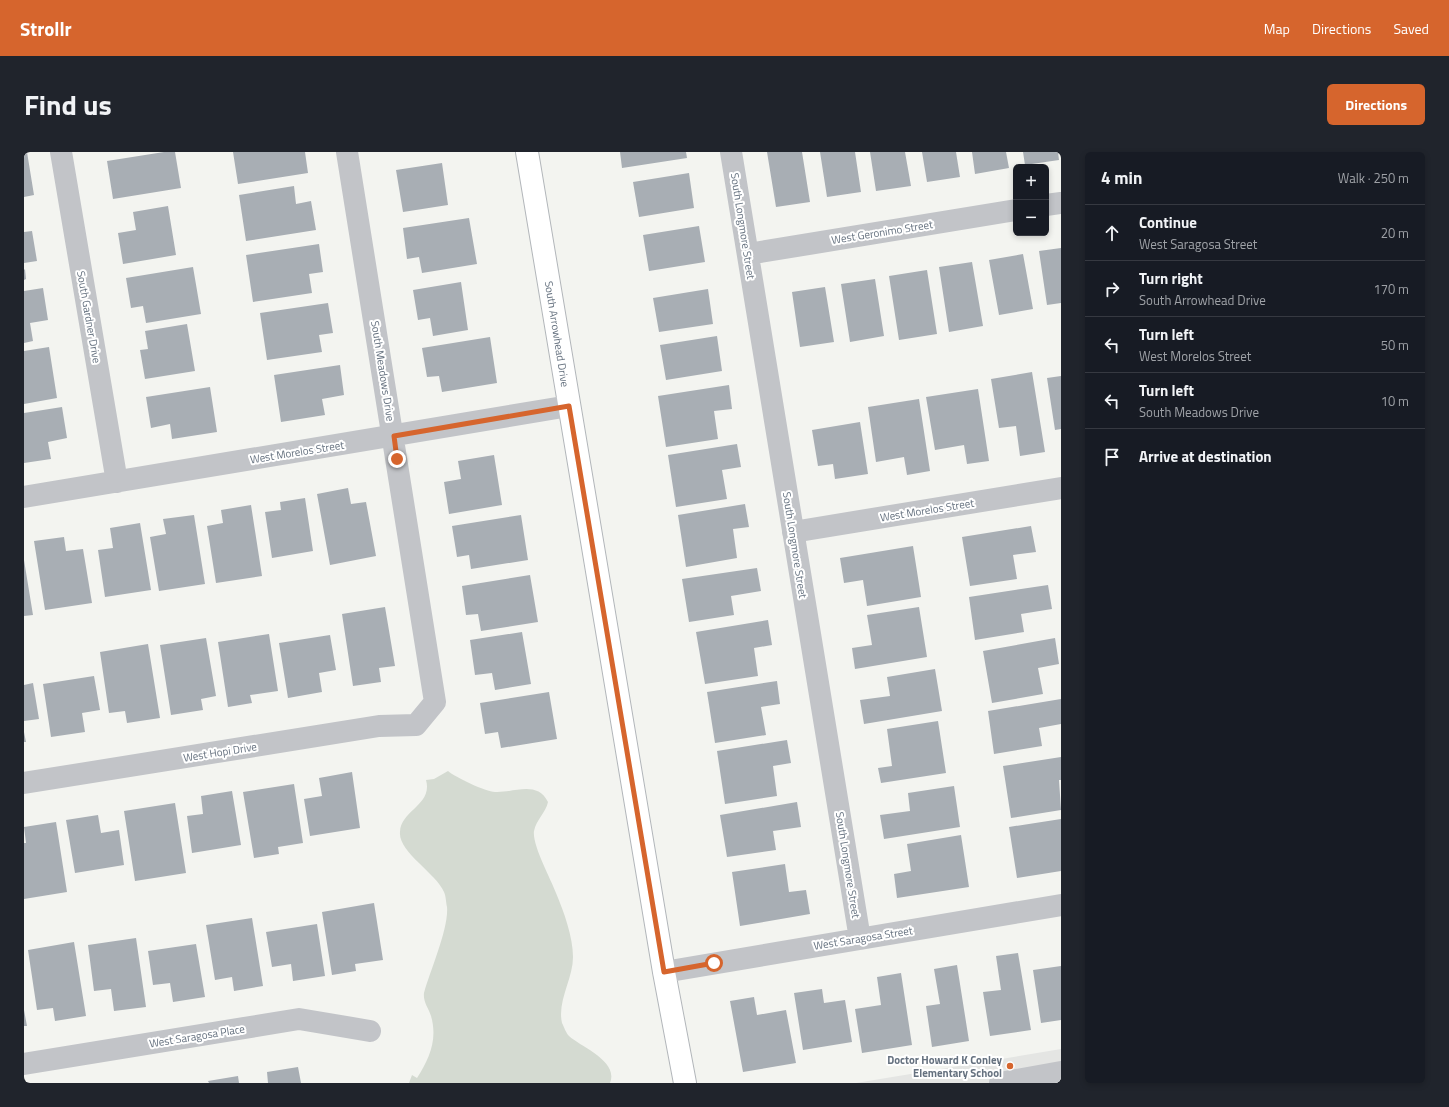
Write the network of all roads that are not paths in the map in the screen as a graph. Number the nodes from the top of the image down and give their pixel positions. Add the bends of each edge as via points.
1 (61, 152) edge
2 (347, 152) edge
3 (527, 152) edge
4 (731, 152) edge
5 (1061, 203) edge
6 (1049, 205) edge
7 (1013, 210) edge
8 (748, 254) junction
9 (569, 406) junction
10 (394, 436) junction
11 (117, 482) junction
12 (1061, 488) edge
13 (24, 497) edge
14 (793, 532) junction
15 (416, 725) joint
16 (24, 783) edge
17 (1061, 905) edge
18 (860, 939) junction
19 (664, 972) junction
20 (370, 1031) dead end
21 (24, 1064) edge
22 (1061, 1072) edge
23 (685, 1083) edge
24 (1000, 1083) edge

1 - 11 street, South Gardner Drive
2 - 10 street, South Meadows Drive
3 - 9 street, South Arrowhead Drive
4 - 8 street, South Longmore Street
5 - 6 street
7 - 8 street, West Geronimo Street
8 - 14 street, South Longmore Street
9 - 10 street, West Morelos Street
9 - 19 street, South Arrowhead Drive
10 - 11 street, West Morelos Street
10 - 15 street, South Meadows Drive via 435,702
11 - 13 street, West Morelos Street
12 - 14 street, West Morelos Street
14 - 18 street, South Longmore Street
15 - 16 street, West Hopi Drive via 379,726
17 - 18 street, West Saragosa Street
18 - 19 street, West Saragosa Street
19 - 23 street, South Arrowhead Drive
20 - 21 street, West Saragosa Place via 299,1019
22 - 24 street

